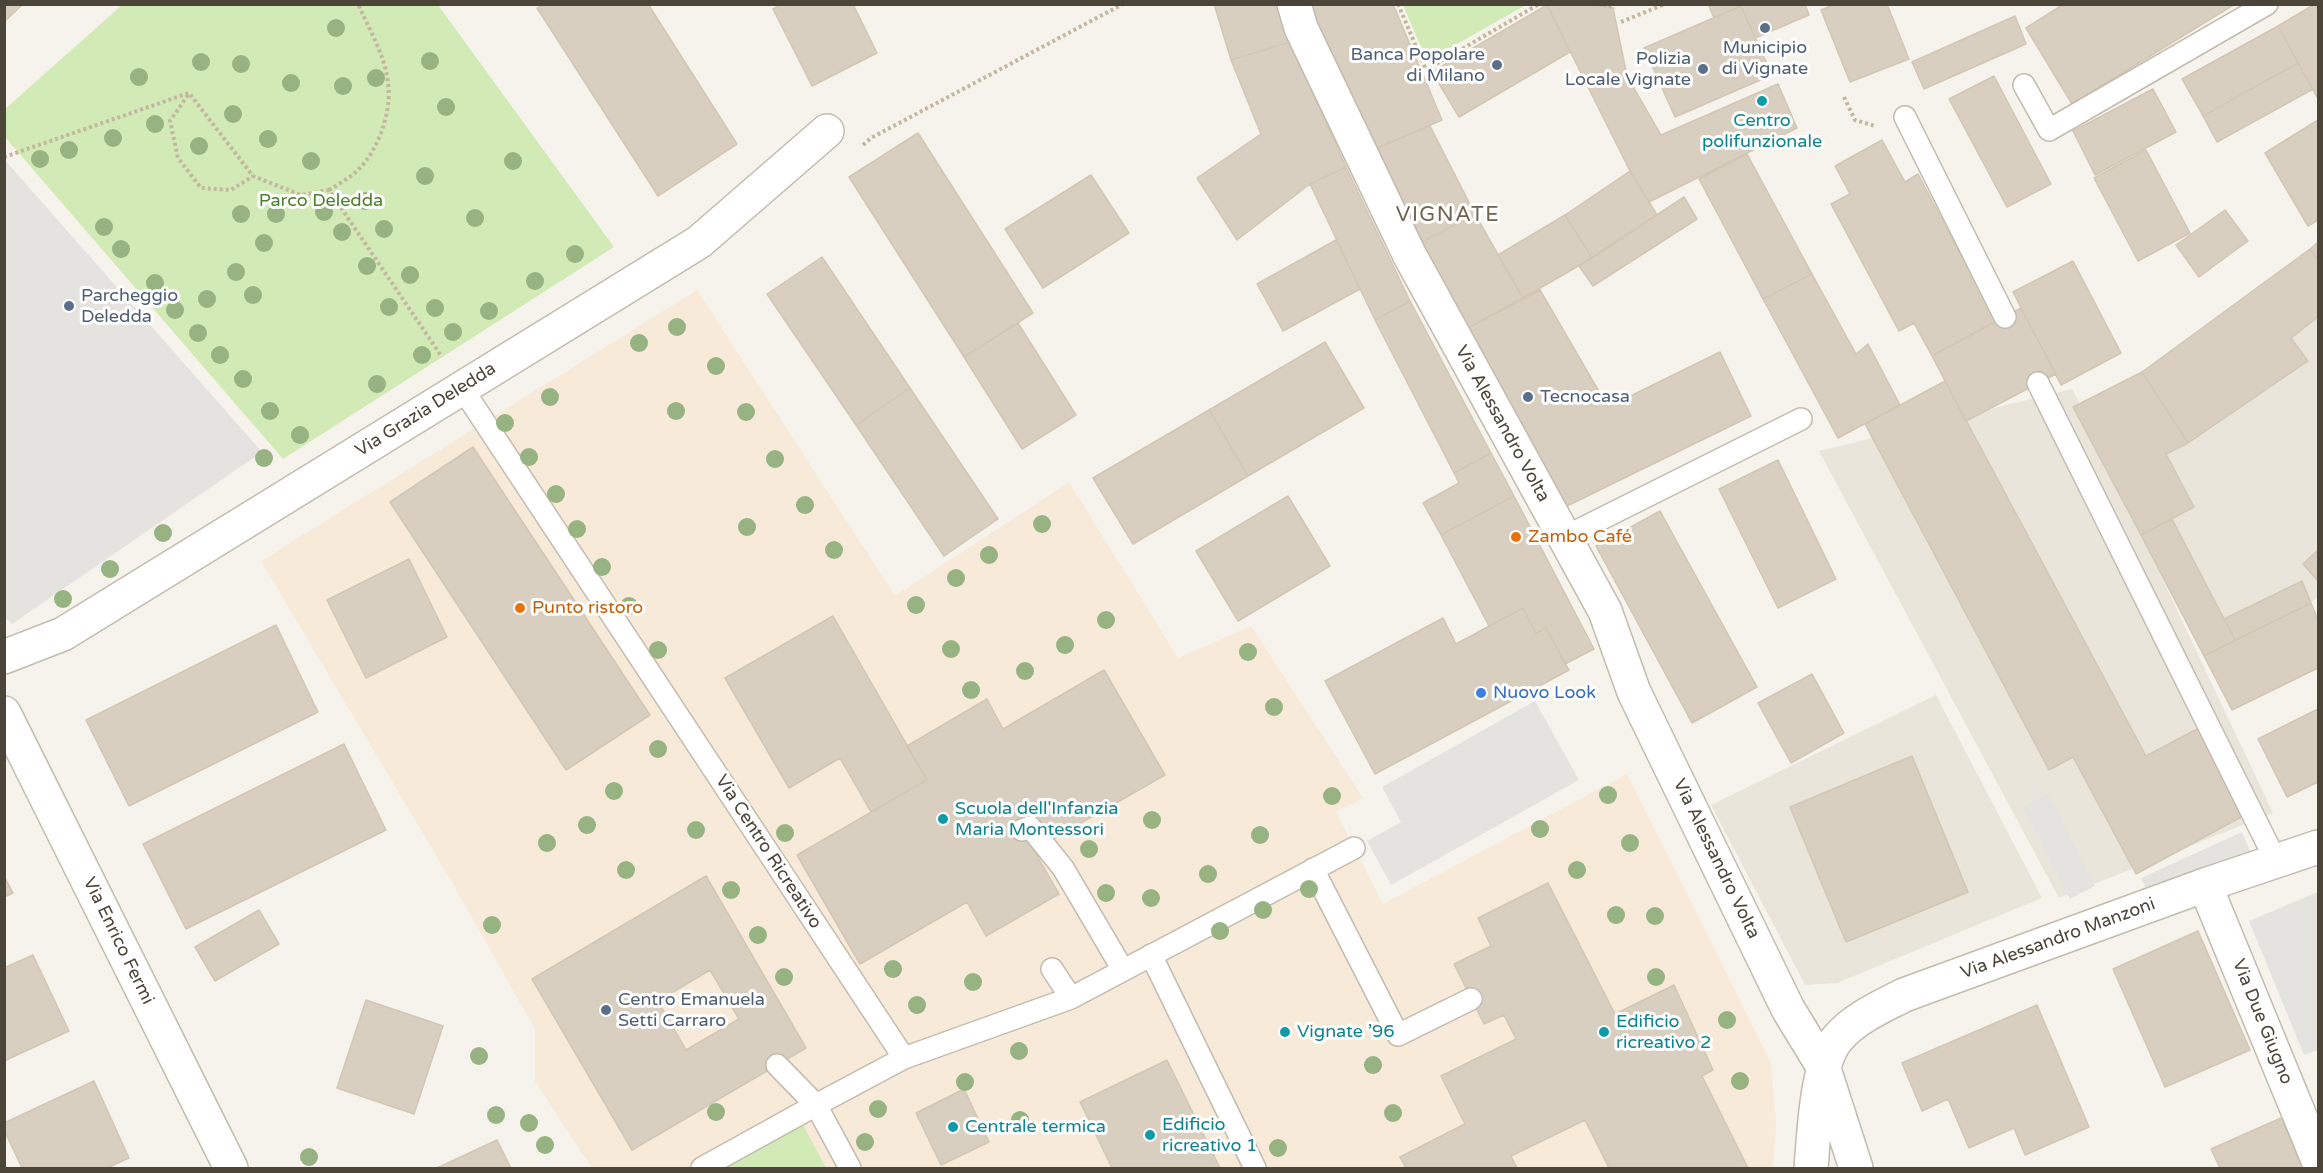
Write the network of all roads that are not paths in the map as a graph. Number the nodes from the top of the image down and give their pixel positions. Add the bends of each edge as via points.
1 (1294, 4) edge
2 (2267, 4) edge
3 (2024, 85) dead end
4 (1905, 117) dead end
5 (826, 131) dead end
6 (2005, 317) dead end
7 (2038, 383) dead end
8 (462, 388) junction
9 (1801, 419) dead end
10 (1565, 537) junction
11 (4, 657) edge
12 (4, 713) edge
13 (1022, 831) dead end
14 (2319, 847) edge
15 (1354, 848) dead end
16 (2276, 861) junction
17 (1313, 869) junction
18 (2205, 885) junction
19 (1151, 955) junction
20 (1052, 969) dead end
21 (1123, 970) junction
22 (1071, 998) junction
23 (1472, 999) dead end
24 (904, 1058) junction
25 (777, 1065) dead end
26 (1824, 1068) junction
27 (816, 1105) junction
28 (2319, 1160) edge
29 (231, 1168) edge
30 (702, 1168) edge
31 (850, 1168) edge
32 (1255, 1168) edge
33 (1811, 1168) edge
34 (1856, 1168) edge

1 - 10 street, Via Alessandro Volta via 1301,28 1409,254
2 - 3 lane via 2049,130
4 - 6 lane
5 - 8 street, Via Grazia Deledda via 699,242
7 - 16 lane
8 - 11 street, Via Grazia Deledda via 63,634
8 - 24 lane, Via Centro Ricreativo
9 - 10 lane
10 - 26 street, Via Alessandro Volta via 1605,611 1634,692 1788,1009
12 - 29 street, Via Enrico Fermi
13 - 21 lane via 1030,827 1063,868
14 - 16 street, Via Alessandro Manzoni
15 - 17 lane
16 - 18 street, Via Alessandro Manzoni
17 - 19 lane
17 - 23 lane via 1398,1035
18 - 26 street, Via Alessandro Manzoni via 1873,1010 1837,1039
18 - 28 street, Via Due Giugno
19 - 21 lane
19 - 32 lane
20 - 22 lane
21 - 22 lane
22 - 24 lane
24 - 27 lane
25 - 27 lane
26 - 33 street
26 - 34 street, Via Alessandro Volta
27 - 30 lane
27 - 31 lane

